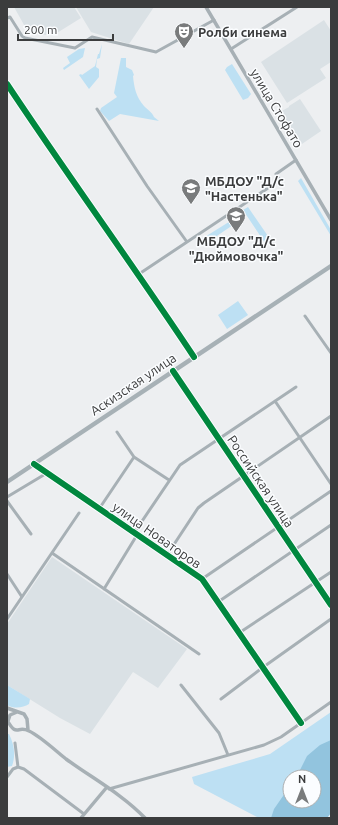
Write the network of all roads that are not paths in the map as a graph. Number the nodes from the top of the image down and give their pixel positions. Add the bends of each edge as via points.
1 (206, 7) edge
2 (297, 7) edge
3 (7, 18) edge
4 (214, 20) junction
5 (231, 49) junction
6 (7, 84) edge
7 (97, 110) dead end
8 (296, 160) junction
9 (331, 220) edge
10 (186, 242) junction
11 (331, 266) edge
12 (139, 274) junction
13 (305, 316) dead end
14 (331, 353) edge
15 (194, 357) junction
16 (173, 370) junction
17 (296, 387) dead end
18 (275, 401) junction
19 (331, 416) edge
20 (117, 432) dead end
21 (300, 437) junction
22 (219, 439) junction
23 (134, 457) junction
24 (34, 464) junction
25 (47, 473) junction
26 (244, 476) junction
27 (170, 480) junction
28 (7, 482) edge
29 (331, 484) edge
30 (331, 491) edge
31 (7, 497) edge
32 (7, 501) edge
33 (99, 508) junction
34 (79, 513) dead end
35 (331, 525) edge
36 (279, 527) junction
37 (31, 534) dead end
38 (136, 534) junction
39 (295, 550) junction
40 (52, 553) junction
41 (167, 555) junction
42 (331, 572) edge
43 (7, 574) edge
44 (202, 579) junction
45 (316, 582) junction
46 (104, 589) junction
47 (22, 597) junction
48 (218, 602) junction
49 (331, 604) edge
50 (7, 619) edge
51 (331, 619) edge
52 (239, 633) junction
53 (198, 654) dead end
54 (262, 668) junction
55 (181, 685) dead end
56 (221, 699) dead end
57 (331, 702) edge
58 (7, 708) edge
59 (17, 712) junction
60 (8, 721) edge
61 (27, 722) junction
62 (301, 723) junction
63 (20, 730) junction
64 (28, 730) junction
65 (15, 743) dead end
66 (228, 756) junction
67 (18, 768) junction
68 (7, 770) edge
69 (13, 770) junction
70 (7, 777) edge
71 (108, 788) junction
72 (84, 814) junction
73 (81, 818) edge
74 (145, 818) edge

1 - 4 street, улица Стофато
2 - 5 street
3 - 4 street via 10,16 25,38 74,48 92,38 156,52
4 - 5 street, улица Стофато
5 - 8 street, улица Стофато
6 - 12 street
7 - 10 street
8 - 9 street, улица Стофато
8 - 10 street via 276,174 280,180
10 - 12 street
11 - 15 main road, Аскизская улица
12 - 15 street
13 - 14 street
15 - 16 main road, Аскизская улица
16 - 22 street, Российская улица
16 - 24 main road, Аскизская улица
17 - 18 street
18 - 21 street
18 - 22 street
19 - 21 street
20 - 23 street
21 - 26 street
21 - 29 street
22 - 26 street, Российская улица
22 - 27 street via 180,465
23 - 27 street
23 - 33 street
24 - 25 street, улица Новаторов
24 - 28 main road, Аскизская улица
25 - 31 street
25 - 33 street, улица Новаторов
26 - 36 street, Российская улица
26 - 41 street via 198,508
27 - 38 street
30 - 36 street
32 - 37 street
33 - 38 street, улица Новаторов
34 - 40 street
35 - 39 street
36 - 39 street, Российская улица
36 - 44 street
38 - 41 street, улица Новаторов
38 - 46 street, улица Новаторов
39 - 45 street, Российская улица
39 - 48 street
40 - 46 street
40 - 47 street
41 - 44 street, улица Новаторов
42 - 45 street
43 - 47 street
44 - 48 street, улица Новаторов
45 - 49 street, Российская улица
45 - 52 street
46 - 53 street
47 - 50 street
48 - 52 street, улица Новаторов
51 - 54 street
52 - 54 street, улица Новаторов
54 - 56 street
54 - 62 street, улица Новаторов
55 - 66 street via 219,733
57 - 62 street
58 - 59 street
59 - 60 street via 10,715
59 - 61 street via 24,714
60 - 63 street via 12,729
61 - 63 street
61 - 64 street
62 - 66 street via 264,745
63 - 64 street
64 - 71 street
65 - 67 street
66 - 71 street
67 - 69 street
67 - 72 street via 24,769
68 - 69 street
69 - 70 street
71 - 72 street
71 - 74 street via 130,803
72 - 73 street

